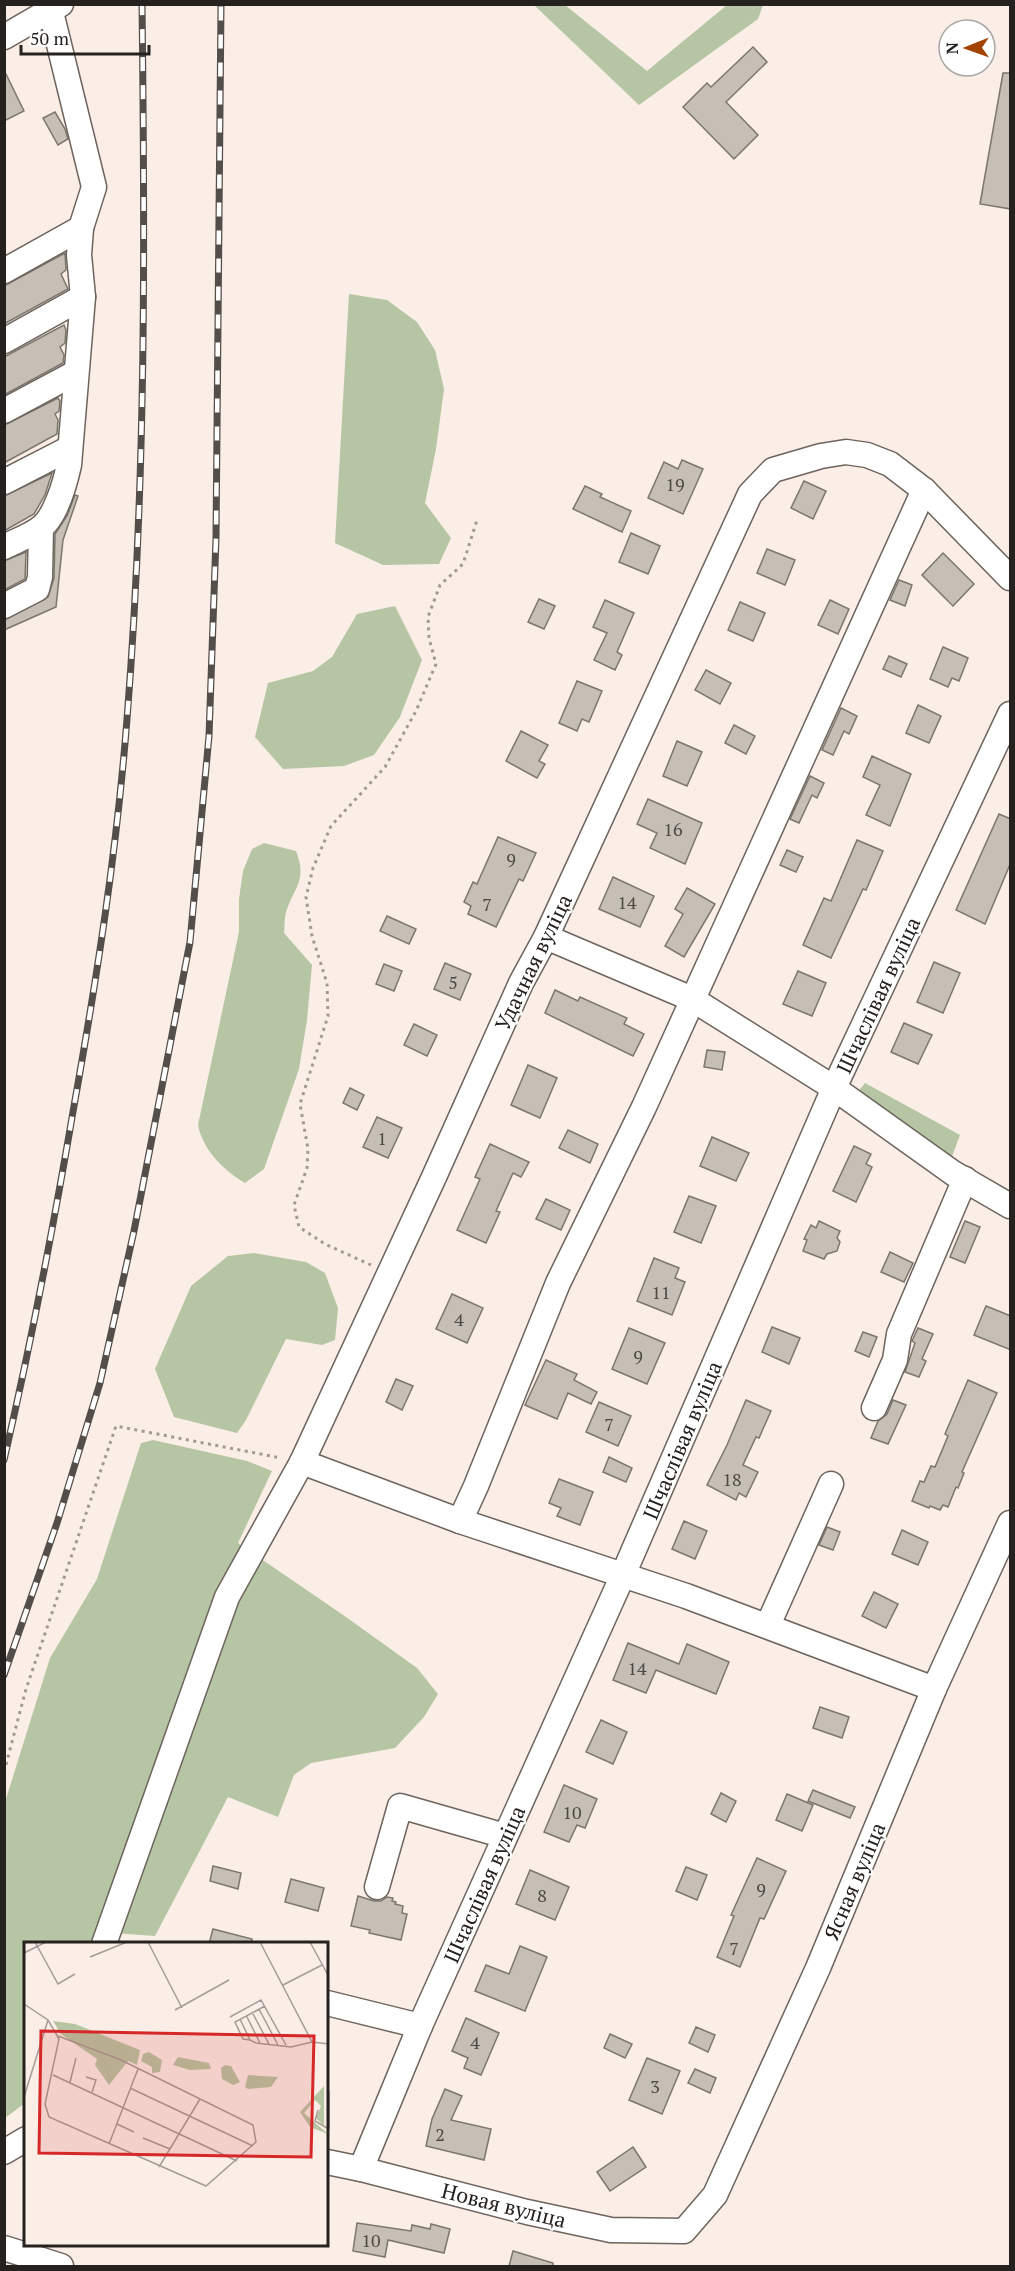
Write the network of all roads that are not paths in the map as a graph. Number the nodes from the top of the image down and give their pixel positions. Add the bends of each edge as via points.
1 (56, 8) edge
2 (4, 37) edge
3 (81, 228) junction
4 (4, 271) edge
5 (83, 297) junction
6 (4, 341) edge
7 (75, 373) junction
8 (4, 411) edge
9 (70, 448) junction
10 (4, 482) edge
11 (924, 490) junction
12 (41, 528) junction
13 (4, 546) edge
14 (1011, 579) edge
15 (4, 606) edge
16 (1011, 714) edge
17 (546, 937) junction
18 (692, 999) junction
19 (834, 1088) junction
20 (965, 1179) junction
21 (1011, 1206) edge
22 (874, 1408) dead end
23 (302, 1462) junction
24 (831, 1484) dead end
25 (460, 1521) junction
26 (1011, 1523) edge
27 (623, 1575) junction
28 (768, 1625) junction
29 (934, 1689) junction
30 (505, 1836) junction
31 (377, 1887) dead end
32 (105, 1942) edge
33 (328, 2003) edge
34 (420, 2026) junction
35 (24, 2140) edge
36 (4, 2152) edge
37 (328, 2162) edge
38 (361, 2169) junction
39 (684, 2231) joint
40 (4, 2248) edge
41 (61, 2266) edge

1 - 2 street
1 - 3 street via 94,187
3 - 4 street
3 - 5 street
5 - 6 street
5 - 7 street
7 - 8 street
7 - 9 street
9 - 10 street
9 - 12 street via 65,480 53,512
11 - 14 street
11 - 17 street, Удачная вуліца via 891,464 846,452 773,470 750,494
11 - 18 street
12 - 13 street
12 - 15 street via 37,589
16 - 19 street, Шчаслівая вуліца
17 - 18 street
17 - 23 street, Удачная вуліца
18 - 19 street
18 - 25 street via 558,1283
19 - 20 street
19 - 27 street, Шчаслівая вуліца
20 - 21 street
20 - 22 street via 899,1334 895,1360
23 - 25 street
23 - 32 street, Удачная вуліца via 227,1597
24 - 28 street
25 - 27 street
26 - 29 street, Ясная вуліца
27 - 28 street
27 - 30 street, Шчаслівая вуліца
28 - 29 street
29 - 39 street, Ясная вуліца via 818,1968 715,2195
30 - 31 street via 400,1806
30 - 34 street, Шчаслівая вуліца
33 - 34 street
34 - 38 street, Шчаслівая вуліца
35 - 36 street
37 - 38 street, Новая вуліца
38 - 39 street, Новая вуліца via 611,2230
40 - 41 street

